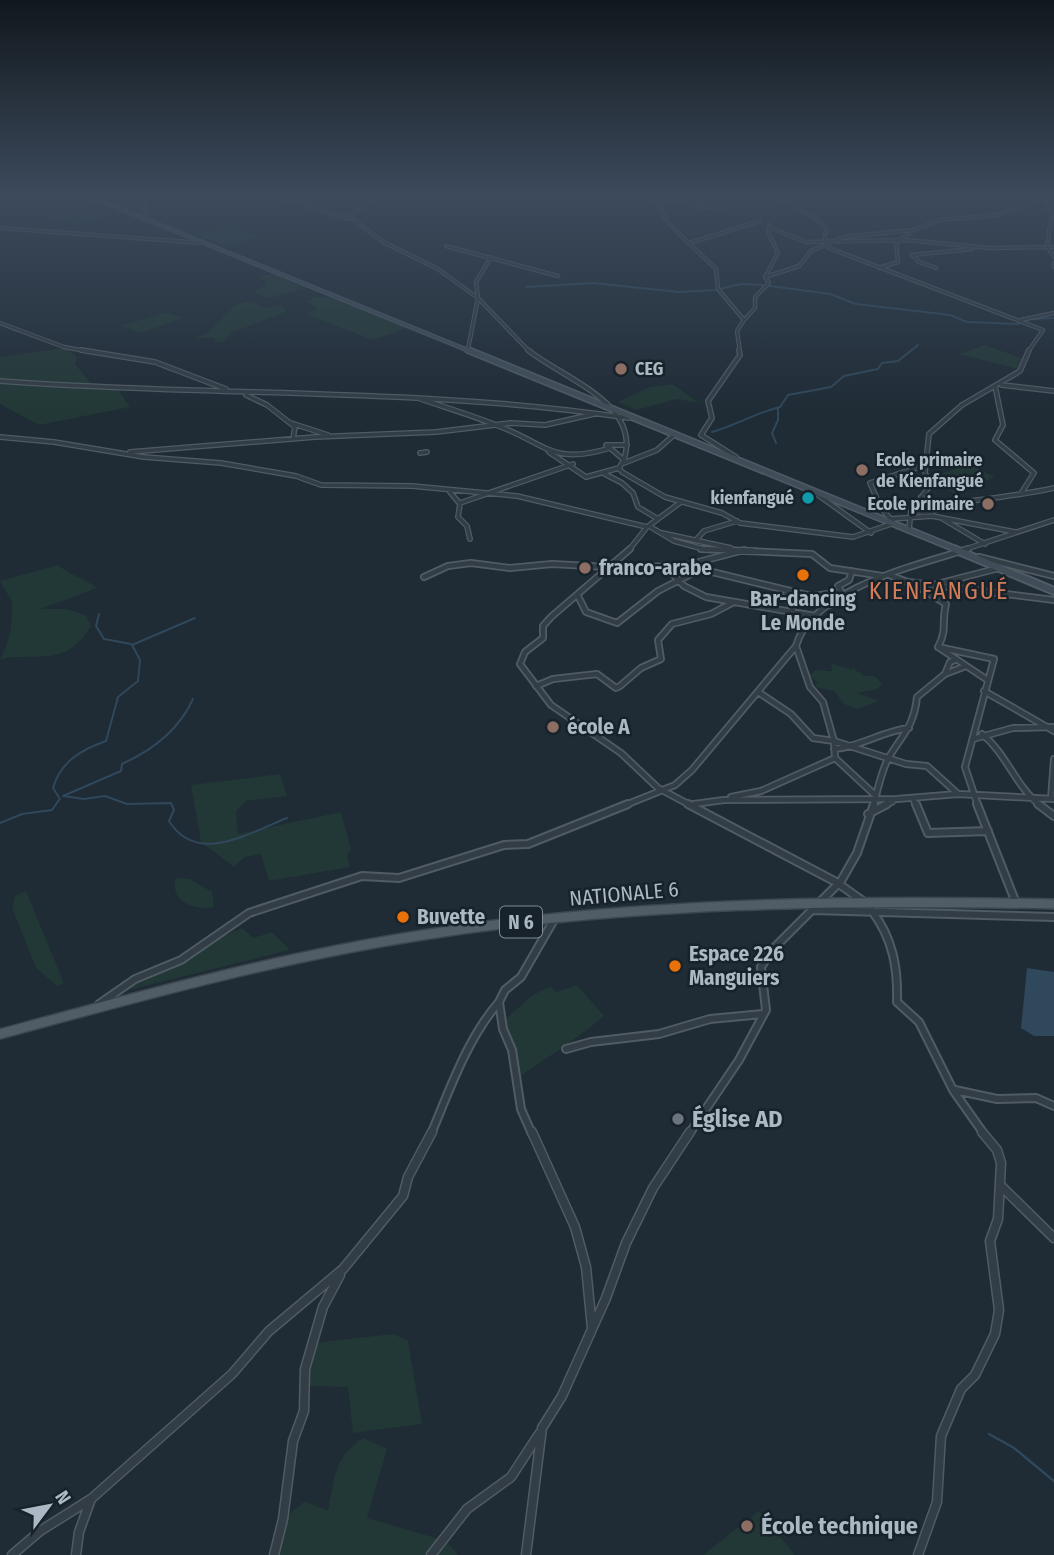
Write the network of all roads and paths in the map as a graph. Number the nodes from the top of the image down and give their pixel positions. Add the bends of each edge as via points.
1 (268, 269) edge
2 (436, 269) edge
3 (484, 269) edge
4 (525, 269) edge
5 (716, 269) edge
6 (768, 269) edge
7 (792, 269) edge
8 (881, 269) edge
9 (558, 276) dead end
10 (765, 277) junction
11 (478, 298) junction
12 (1054, 313) edge
13 (744, 320) junction
14 (1021, 320) junction
15 (0, 323) edge
16 (468, 349) junction
17 (0, 381) edge
18 (997, 386) junction
19 (1054, 391) edge
20 (239, 393) junction
21 (412, 396) junction
22 (612, 408) junction
23 (600, 413) junction
24 (617, 415) junction
25 (289, 422) junction
26 (646, 422) junction
27 (496, 425) junction
28 (675, 434) junction
29 (331, 436) junction
30 (0, 437) edge
31 (293, 439) junction
32 (627, 445) junction
33 (610, 448) junction
34 (546, 451) junction
35 (427, 452) dead end
36 (129, 453) junction
37 (420, 453) dead end
38 (575, 456) junction
39 (624, 461) junction
40 (748, 464) junction
41 (926, 465) junction
42 (619, 468) junction
43 (559, 469) joint
44 (569, 469) junction
45 (605, 474) junction
46 (1054, 488) edge
47 (811, 490) junction
48 (450, 492) junction
49 (1021, 492) junction
50 (486, 495) junction
51 (921, 497) junction
52 (681, 502) junction
53 (460, 503) junction
54 (911, 511) junction
55 (932, 512) junction
56 (925, 515) junction
57 (939, 517) junction
58 (658, 519) junction
59 (888, 520) junction
60 (908, 520) junction
61 (1054, 520) edge
62 (737, 521) junction
63 (648, 527) junction
64 (909, 529) junction
65 (659, 532) junction
66 (871, 533) junction
67 (1018, 533) junction
68 (470, 539) dead end
69 (697, 539) junction
70 (985, 544) junction
71 (733, 549) junction
72 (744, 550) junction
73 (962, 552) junction
74 (970, 555) junction
75 (664, 565) junction
76 (687, 565) junction
77 (610, 568) junction
78 (999, 568) junction
79 (701, 569) junction
80 (852, 571) junction
81 (886, 576) junction
82 (1054, 576) edge
83 (424, 577) dead end
84 (679, 580) junction
85 (908, 582) junction
86 (930, 585) junction
87 (788, 591) junction
88 (1054, 591) edge
89 (842, 593) junction
90 (578, 596) junction
91 (811, 596) junction
92 (1054, 600) edge
93 (732, 603) junction
94 (830, 605) junction
95 (790, 608) junction
96 (815, 616) junction
97 (801, 628) junction
98 (796, 646) junction
99 (938, 647) junction
100 (955, 660) junction
101 (966, 666) junction
102 (945, 674) junction
103 (986, 679) junction
104 (536, 686) junction
105 (984, 691) junction
106 (758, 692) junction
107 (909, 727) junction
108 (1052, 728) edge
109 (982, 734) junction
110 (973, 739) junction
111 (834, 741) junction
112 (851, 747) junction
113 (834, 748) junction
114 (835, 758) junction
115 (889, 758) junction
116 (1054, 760) edge
117 (664, 789) junction
118 (958, 794) junction
119 (972, 796) junction
120 (874, 797) junction
121 (913, 798) junction
122 (1030, 798) junction
123 (897, 799) junction
124 (1053, 799) edge
125 (724, 800) junction
126 (694, 804) junction
127 (868, 814) junction
128 (1054, 816) edge
129 (988, 831) junction
130 (838, 883) junction
131 (820, 902) junction
132 (865, 902) junction
133 (1016, 903) junction
134 (1054, 904) edge
135 (812, 910) junction
136 (872, 911) junction
137 (1054, 917) edge
138 (555, 918) junction
139 (499, 1002) junction
140 (88, 1010) junction
141 (763, 1014) junction
142 (0, 1034) edge
143 (566, 1049) dead end
144 (953, 1090) junction
145 (1054, 1105) edge
146 (1000, 1185) junction
147 (1054, 1237) edge
148 (343, 1269) junction
149 (592, 1329) junction
150 (542, 1428) junction
151 (92, 1499) junction
152 (12, 1555) edge
153 (76, 1555) edge
154 (274, 1555) edge
155 (431, 1555) edge
156 (526, 1555) edge
157 (918, 1555) edge

1 - 16 main road
2 - 11 street
3 - 11 street via 476,282
4 - 9 street
5 - 13 street via 718,289
6 - 10 street
7 - 10 street
8 - 14 street
10 - 13 street via 769,283 755,297 755,309
11 - 16 street
11 - 22 street via 496,312 517,341
12 - 14 street
13 - 40 street via 737,331 740,355 708,402 712,418 701,435
14 - 18 street via 1043,330 1029,349 1024,367
15 - 20 street via 64,347 155,362
16 - 22 main road
17 - 20 street
18 - 19 street
18 - 41 street via 953,411 931,432
18 - 49 street via 1003,425 995,440 1034,473
20 - 21 street
20 - 25 street via 267,405
21 - 23 street
21 - 27 street
22 - 24 street
22 - 26 main road
23 - 24 street
23 - 27 street via 547,424
24 - 26 street
24 - 32 street
25 - 29 street
25 - 31 street via 297,429
26 - 28 main road
27 - 29 street
27 - 34 street
28 - 39 street via 657,450
28 - 40 main road
29 - 31 street
30 - 36 street
31 - 36 street
32 - 33 street via 606,445
32 - 39 street
33 - 38 street
33 - 39 street
34 - 38 street
34 - 44 street
35 - 37 street
36 - 48 street via 220,463 321,485 412,486
38 - 44 street
39 - 42 street
40 - 47 main road
41 - 51 street via 929,487
41 - 59 street via 870,483
42 - 45 street
42 - 52 street
43 - 44 street
43 - 50 street
44 - 45 street via 587,478
45 - 58 street via 622,483 633,493 638,507
46 - 49 street
47 - 59 main road
47 - 66 street
48 - 50 street
48 - 53 street
49 - 55 street via 1007,498 959,502
50 - 53 street
50 - 63 street via 527,498 620,524
51 - 54 street
51 - 55 street
52 - 58 street
52 - 62 street
53 - 68 street via 458,515
54 - 56 street
54 - 60 street
55 - 56 street
55 - 57 street
56 - 57 street
56 - 60 street
57 - 67 street
57 - 70 street
58 - 63 street
59 - 60 street
59 - 64 main road
59 - 66 street
60 - 64 street
61 - 67 street
62 - 66 street via 853,537
62 - 69 street via 704,531
63 - 65 street
63 - 77 street
64 - 73 main road
65 - 69 street
65 - 71 street via 710,551
67 - 70 street
69 - 71 street
70 - 73 street
71 - 72 street
72 - 76 street
72 - 80 street via 812,554 826,566
73 - 74 main road
73 - 81 street
74 - 78 main road
74 - 82 street
75 - 76 street
75 - 77 street
75 - 84 street
76 - 79 street
77 - 83 street via 552,564 510,568 471,563 448,566
77 - 90 street via 586,584
78 - 86 street
78 - 88 main road
79 - 84 street
79 - 87 street
80 - 81 street
80 - 89 street via 849,580 838,586
81 - 85 street
81 - 89 street
84 - 90 street via 617,623 586,612
84 - 93 street via 694,592
85 - 86 street
85 - 99 street via 946,604 946,631
86 - 92 street
87 - 91 street
87 - 95 street
89 - 91 street
89 - 94 street
90 - 104 street via 542,626 543,638 521,657 520,664
91 - 94 street
93 - 95 street
93 - 104 street via 669,626 658,640 661,659 616,688 597,674 553,679
94 - 96 street
95 - 96 street
95 - 97 street
96 - 97 street
97 - 98 street
98 - 106 street
98 - 111 street via 810,687 823,702
99 - 100 street
99 - 103 street via 994,659
100 - 101 street
100 - 102 street
101 - 102 street
101 - 103 street
102 - 107 street via 916,697
103 - 105 street
104 - 117 street via 567,718 621,753 646,779
105 - 108 street
105 - 110 street
106 - 111 street via 791,714 809,735
106 - 117 street via 692,770
107 - 112 street via 890,729
107 - 115 street
108 - 109 street
109 - 110 street
109 - 122 street via 999,746
110 - 119 street via 965,765
111 - 112 street
111 - 113 street
112 - 113 street
112 - 115 street
113 - 114 street
114 - 120 street
114 - 125 street via 761,791
115 - 118 street via 929,767
115 - 120 street
116 - 124 street
117 - 126 street
117 - 140 street via 528,844 504,845 398,878 362,876 249,913 181,960 135,979
118 - 119 street
118 - 121 street
119 - 122 street
119 - 129 street
120 - 123 street
120 - 125 street
120 - 127 street
121 - 123 street
121 - 129 street via 928,833
122 - 124 street
122 - 128 street
123 - 127 street
125 - 126 street
126 - 130 street via 737,832
127 - 130 street via 863,841
129 - 133 street
130 - 131 street
130 - 132 street
131 - 132 main road, NATIONALE 6 / N 6
131 - 135 street
131 - 138 main road, NATIONALE 6 / N 6 via 676,906
132 - 133 main road, NATIONALE 6 / N 6
133 - 134 main road, NATIONALE 6 / N 6
135 - 136 street
135 - 141 street via 761,967
136 - 137 street
136 - 144 street via 892,944 897,1002 919,1022
138 - 139 street via 521,977
138 - 140 main road, NATIONALE 6 / N 6 via 327,952
139 - 148 street via 462,1062 403,1196
139 - 149 street via 521,1109 575,1227 586,1267
140 - 142 main road, NATIONALE 6 / N 6
141 - 143 street via 710,1019 659,1034
141 - 149 street via 739,1060 653,1188
144 - 145 street via 997,1100 1036,1098
144 - 146 street via 997,1150
146 - 147 street
146 - 157 street via 998,1219 990,1241 999,1310 995,1334 975,1375 961,1389 941,1436 937,1502
148 - 151 street via 269,1331 201,1402
148 - 154 street via 323,1307 305,1369 304,1410 293,1441
149 - 150 street
150 - 155 street via 511,1477 467,1509
150 - 156 street
151 - 152 street via 40,1531
151 - 153 street

